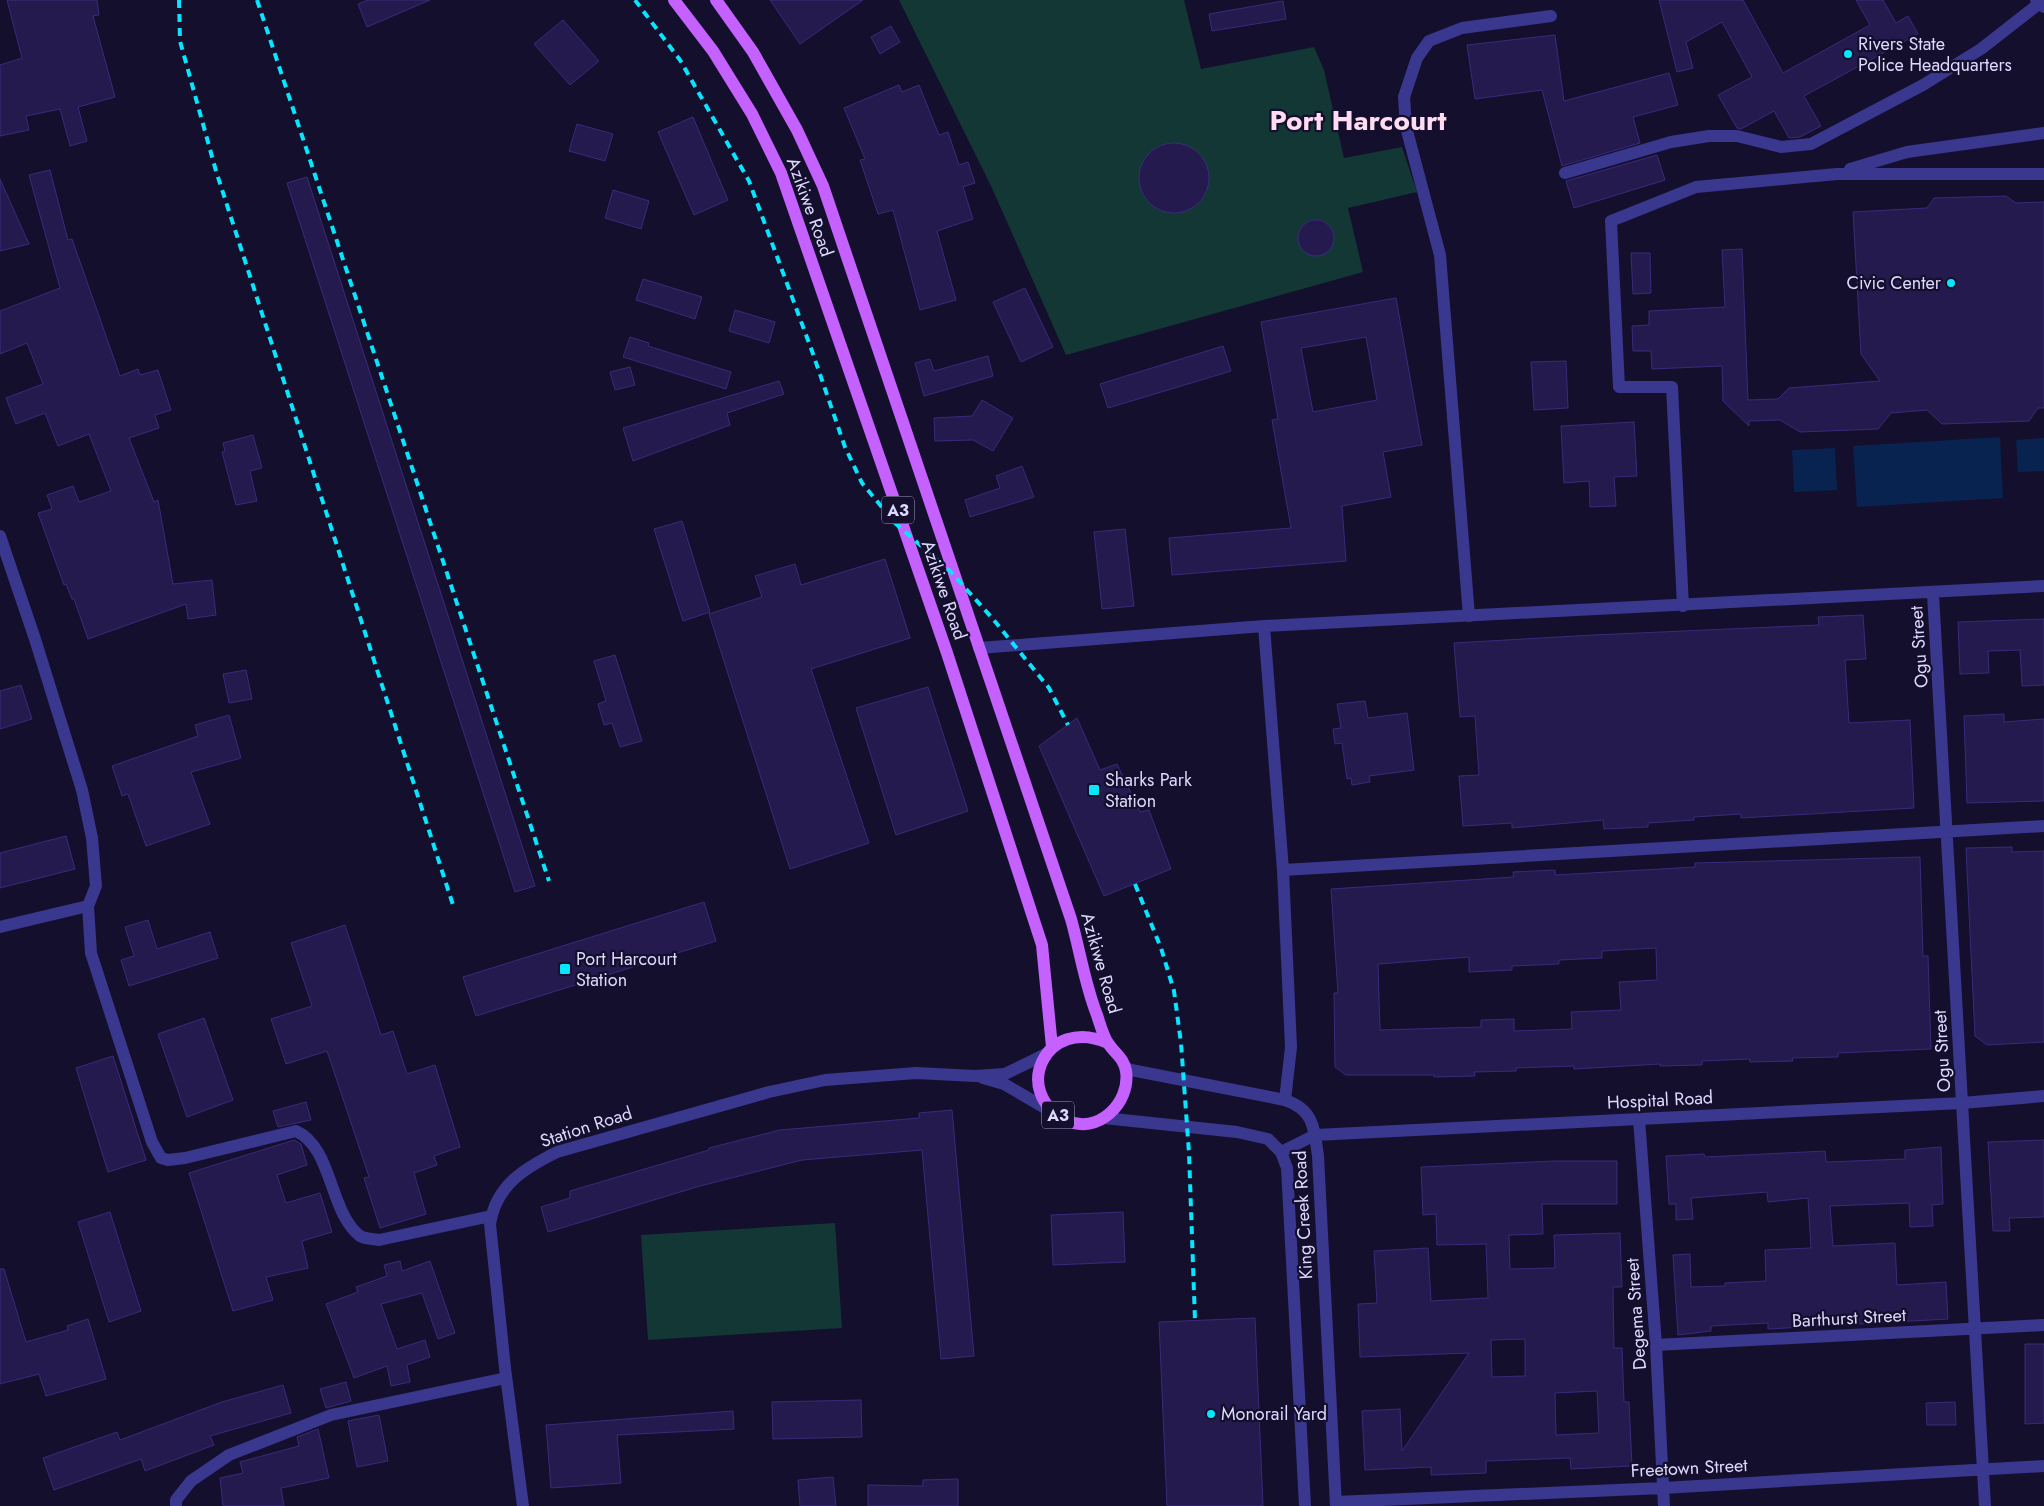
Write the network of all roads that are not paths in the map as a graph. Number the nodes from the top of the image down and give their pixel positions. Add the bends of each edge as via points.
1 (674, 0) edge
2 (716, 0) edge
3 (2040, 4) edge
4 (1551, 16) dead end
5 (2044, 133) edge
6 (1565, 173) dead end
7 (1837, 174) junction
8 (2044, 174) edge
9 (0, 536) edge
10 (2044, 586) edge
11 (1933, 594) junction
12 (1682, 606) junction
13 (1468, 616) junction
14 (1264, 626) junction
15 (979, 648) junction
16 (2044, 826) edge
17 (1948, 830) junction
18 (1283, 870) junction
19 (88, 906) junction
20 (0, 927) edge
21 (1108, 1043) junction
22 (1049, 1050) junction
23 (1126, 1069) junction
24 (976, 1076) junction
25 (2044, 1096) edge
26 (1285, 1100) junction
27 (1962, 1103) junction
28 (1052, 1112) junction
29 (1104, 1118) junction
30 (1639, 1119) junction
31 (1315, 1135) junction
32 (1281, 1152) junction
33 (491, 1216) junction
34 (2044, 1325) edge
35 (1976, 1329) junction
36 (1656, 1345) junction
37 (506, 1378) junction
38 (2044, 1466) edge
39 (1983, 1470) junction
40 (1663, 1488) junction
41 (1336, 1504) edge
42 (176, 1506) edge
43 (523, 1506) edge
44 (1305, 1506) edge
45 (1664, 1506) edge
46 (1985, 1506) edge

1 - 22 main road, Azikiwe Road / A3 via 718,59 752,114 781,173 947,653 1042,945
2 - 15 main road, Azikiwe Road / A3 via 754,52 797,130 823,186
3 - 6 street via 1981,49 1923,85 1811,144 1781,147 1737,136 1709,136 1671,142
4 - 13 street via 1462,28 1429,41 1417,58 1404,97 1406,127 1440,255
5 - 7 street via 1907,152
7 - 8 street
7 - 12 street via 1696,187 1611,221 1619,387 1672,387
9 - 19 street via 82,790 92,838 96,886
10 - 11 street
11 - 12 street
11 - 17 street, Ogu Street
12 - 13 street
13 - 14 street
14 - 15 street
14 - 18 street
15 - 21 main road, Azikiwe Road / A3 via 1072,920 1096,1013
16 - 17 street
17 - 18 street
17 - 27 street, Ogu Street
18 - 26 street via 1292,1047
19 - 20 street
19 - 33 street via 91,953 152,1142 161,1158 185,1158 296,1131 304,1134 317,1151 350,1225 362,1238 379,1240
21 - 22 main road via 1079,1035 1065,1039
21 - 23 main road, A3 via 1121,1056
22 - 24 street, Station Road via 1005,1074
22 - 28 main road, A3 via 1040,1067 1038,1082 1041,1096
23 - 26 street, King Creek Road
23 - 29 main road via 1123,1097 1113,1112
24 - 28 street, Station Road via 1004,1084
24 - 33 street, Station Road via 916,1073 825,1080 769,1092 557,1152 526,1168 504,1189
25 - 27 street, Hospital Road
26 - 31 street, King Creek Road via 1298,1104 1308,1114
27 - 30 street, Hospital Road
27 - 35 street, Ogu Street
28 - 29 main road, A3 via 1068,1122 1086,1124
29 - 32 street, King Creek Road via 1237,1132 1268,1139
30 - 31 street, Hospital Road
30 - 36 street, Degema Street
31 - 32 street, Hospital Road
31 - 41 street, King Creek Road
32 - 44 street, King Creek Road via 1288,1168
33 - 37 street, Station Road
34 - 35 street, Barthurst Street
35 - 36 street, Barthurst Street
35 - 39 street, Ogu Street
36 - 40 street, Degema Street
37 - 42 street via 331,1415 262,1441 229,1455 191,1481 176,1500
37 - 43 street, Station Road
38 - 39 street, Freetown Street
39 - 40 street, Freetown Street
39 - 46 street, Ogu Street
40 - 41 street, Freetown Street
40 - 45 street, Degema Street

